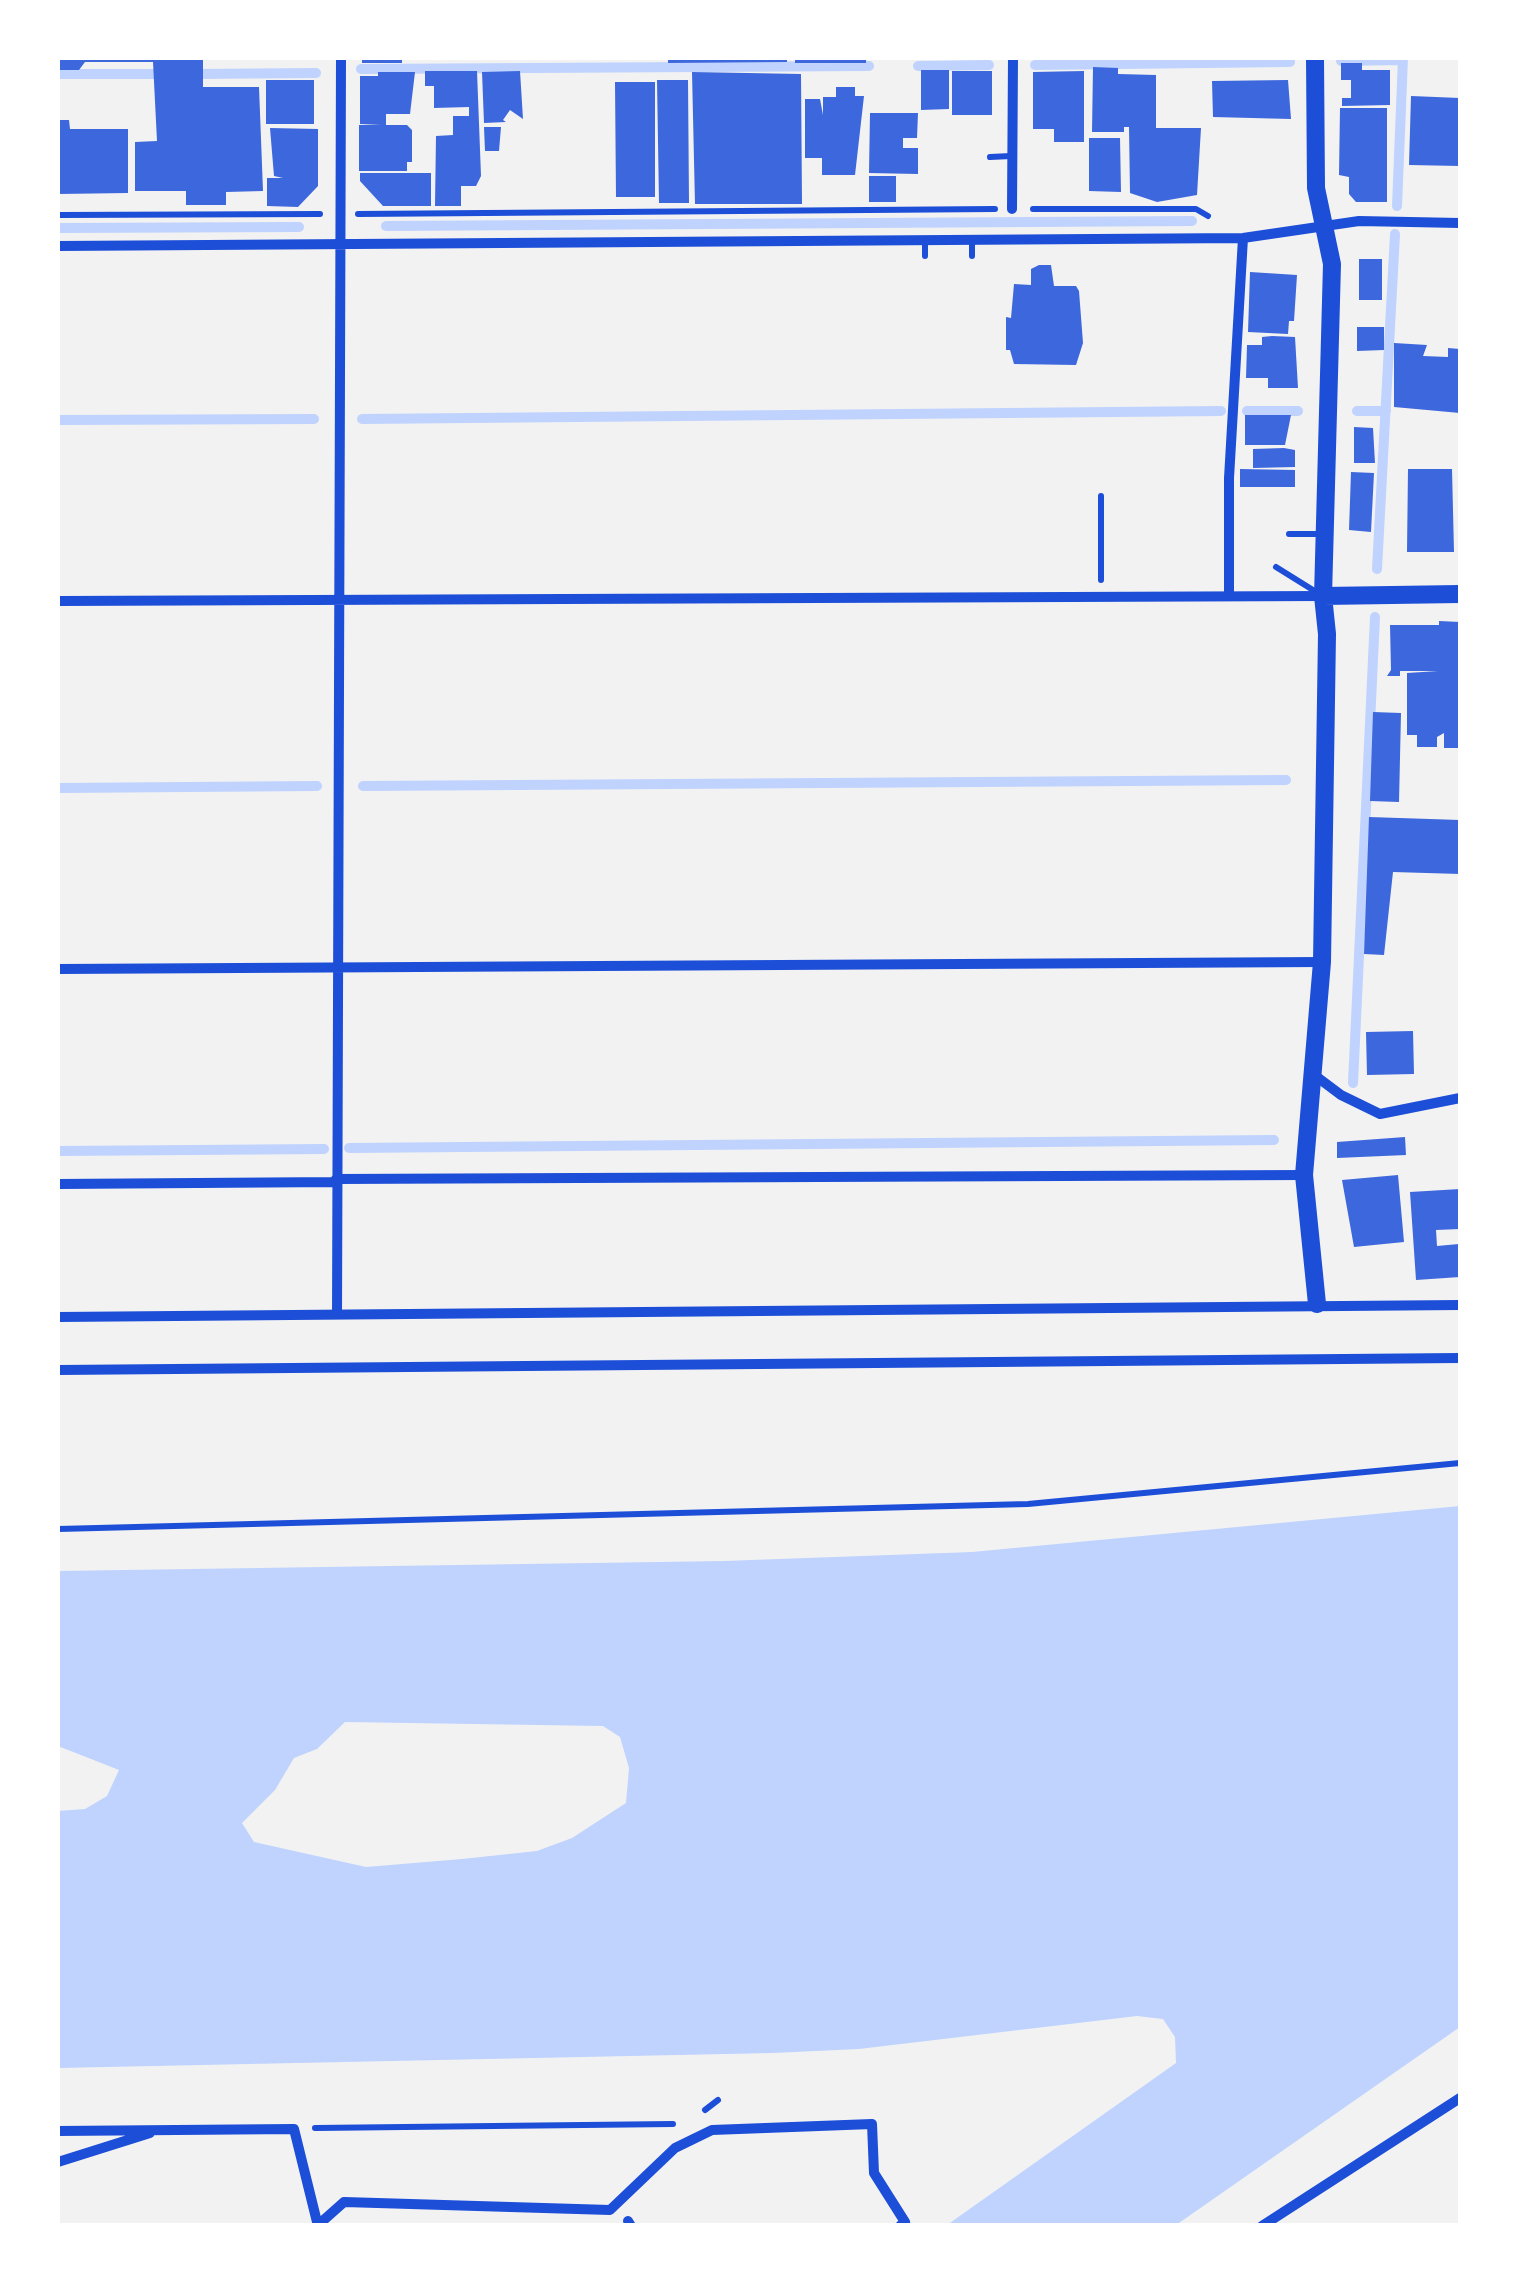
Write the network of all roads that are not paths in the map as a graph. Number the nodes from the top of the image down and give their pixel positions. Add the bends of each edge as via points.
1 (342, 58) edge
2 (1013, 58) edge
3 (1315, 58) edge
4 (1013, 156) junction
5 (990, 157) dead end
6 (1012, 209) road end
7 (1460, 223) edge
8 (1325, 226) junction
9 (1243, 238) junction
10 (924, 240) junction
11 (972, 240) junction
12 (58, 246) edge
13 (344, 246) junction
14 (924, 256) dead end
15 (972, 256) dead end
16 (1289, 534) dead end
17 (1324, 534) junction
18 (1276, 567) dead end
19 (1460, 594) edge
20 (1230, 596) junction
21 (1322, 596) junction
22 (338, 598) junction
23 (58, 601) edge
24 (1322, 962) junction
25 (340, 966) junction
26 (58, 969) edge
27 (1314, 1074) junction
28 (1460, 1098) edge
29 (1304, 1175) junction
30 (336, 1180) junction
31 (58, 1184) edge
32 (1317, 1304) junction
33 (1460, 1305) edge
34 (337, 1313) junction
35 (58, 1317) edge
36 (1460, 1358) edge
37 (58, 1370) edge
38 (1460, 2098) edge
39 (58, 2130) edge
40 (161, 2130) junction
41 (58, 2162) edge
42 (318, 2225) edge
43 (900, 2226) edge
44 (1262, 2226) edge

1 - 13 street
2 - 4 street
3 - 8 street via 1316,188
4 - 5 lane
4 - 6 street
7 - 8 street
8 - 9 street
8 - 17 street via 1332,264
9 - 11 street
9 - 20 street via 1229,478
10 - 11 street
10 - 13 street
10 - 14 lane
11 - 15 lane
12 - 13 street
13 - 22 street
16 - 17 lane
17 - 21 street
18 - 21 lane
19 - 21 street
20 - 21 street
20 - 22 street
21 - 24 street
22 - 23 street
22 - 25 street
24 - 25 street
24 - 27 street
25 - 26 street
25 - 30 street
27 - 28 street via 1380,1114
27 - 29 street
29 - 30 street
29 - 32 street
30 - 31 street
30 - 34 street
32 - 33 street
32 - 34 street
34 - 35 street
36 - 37 street
38 - 44 street
39 - 40 street
40 - 41 street
40 - 42 street via 294,2128
42 - 43 street via 344,2202 610,2210 675,2148 712,2130 872,2124 874,2173 905,2222

